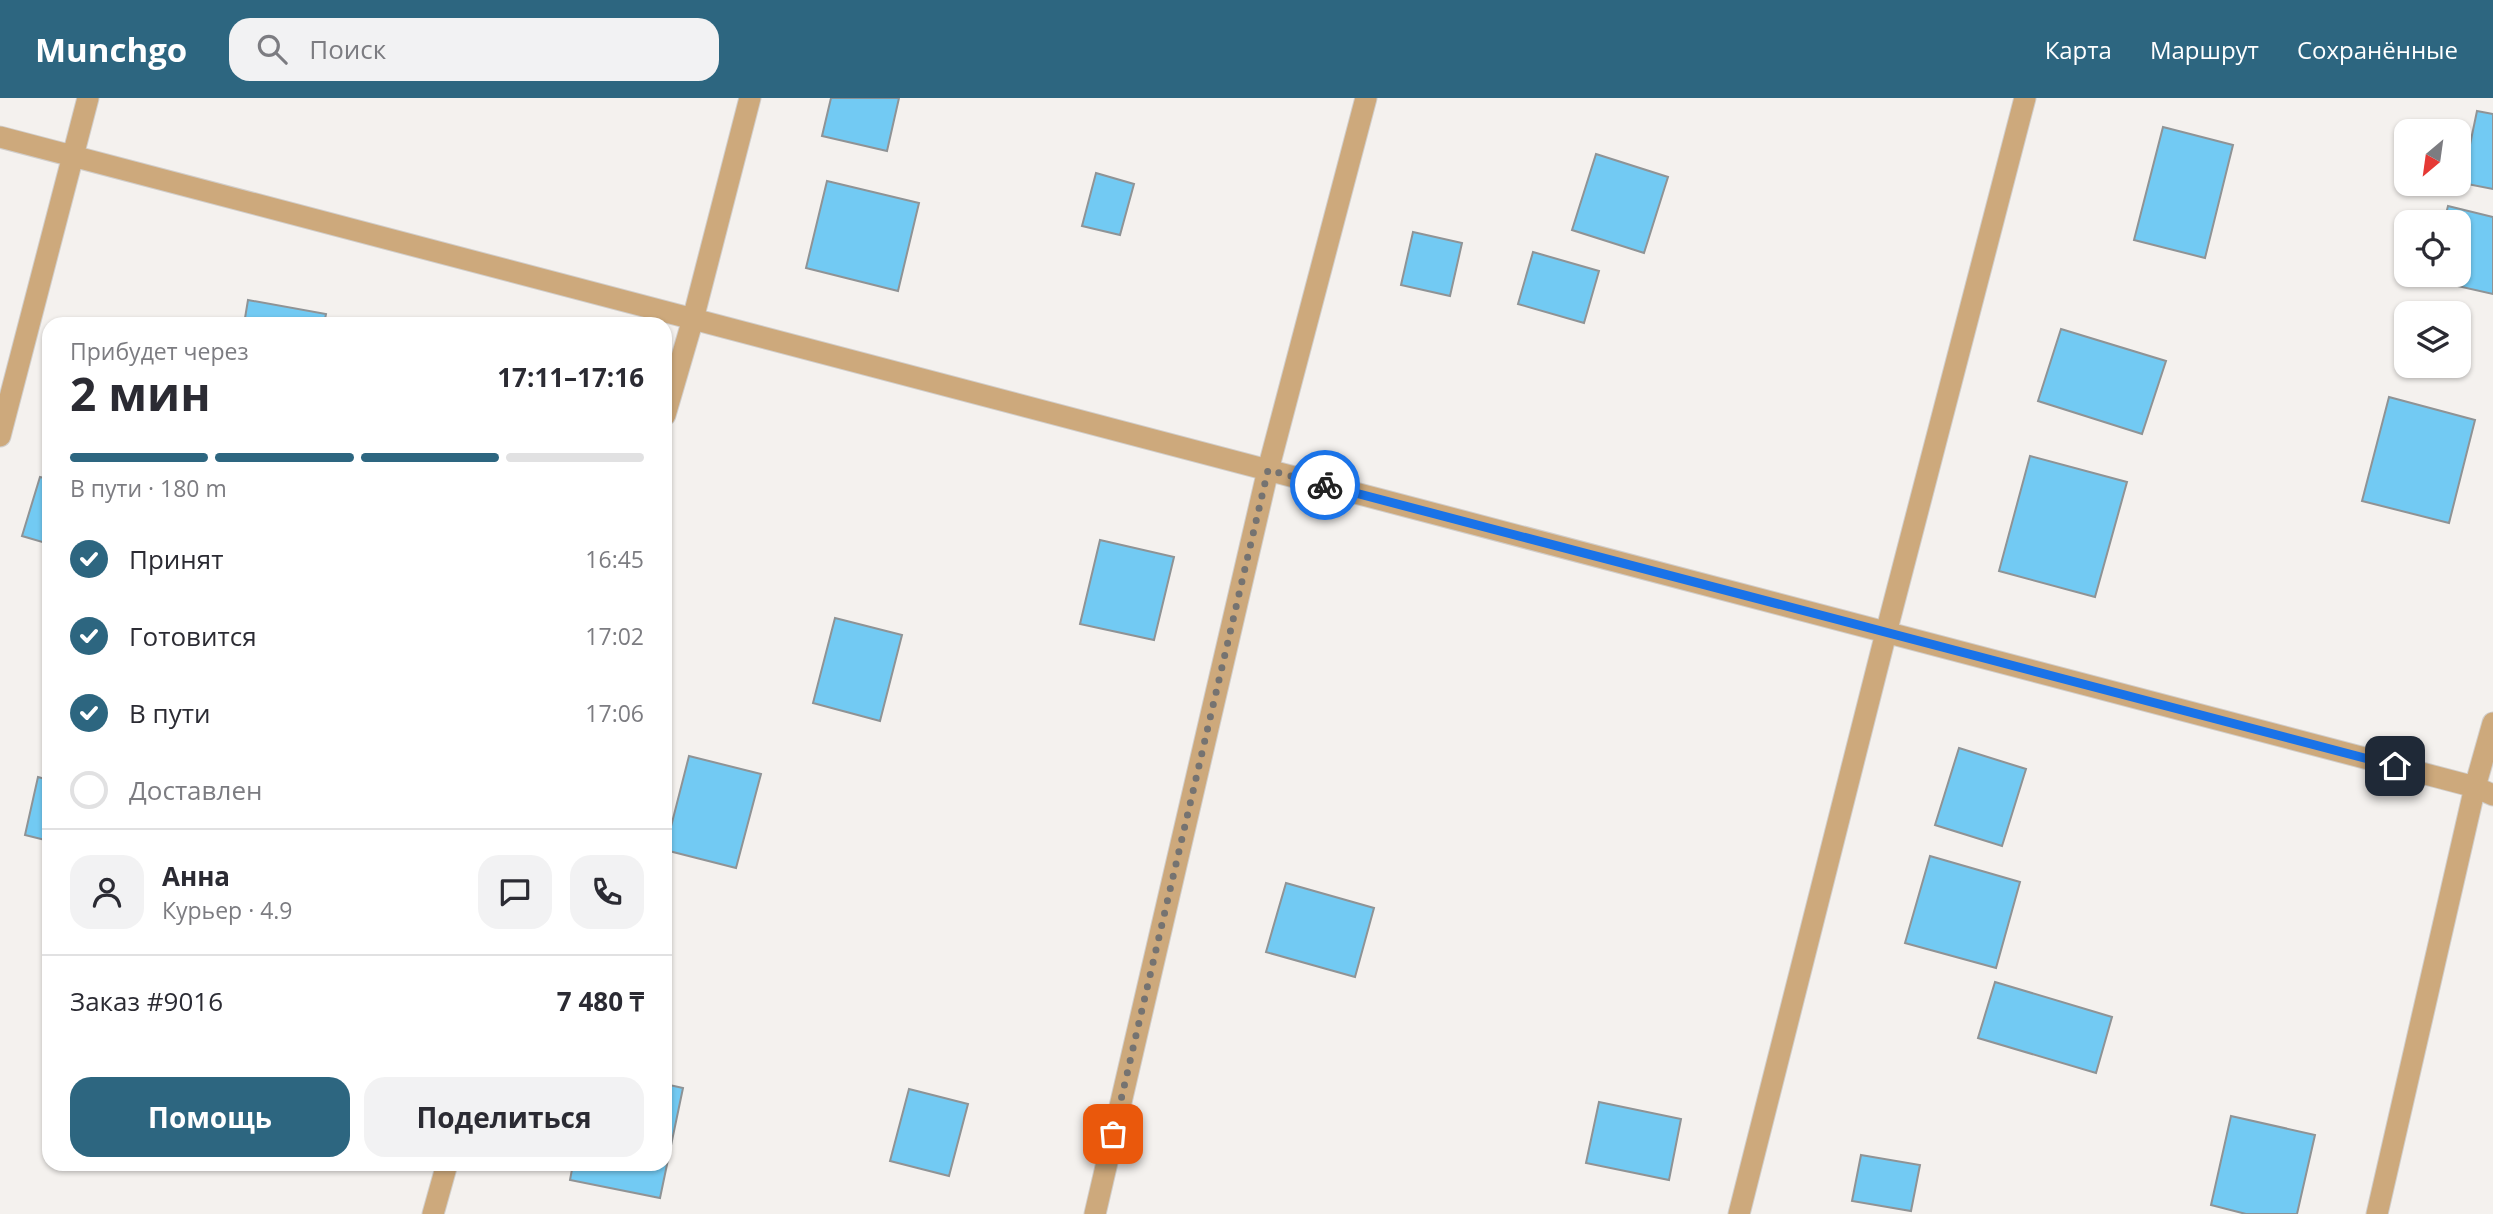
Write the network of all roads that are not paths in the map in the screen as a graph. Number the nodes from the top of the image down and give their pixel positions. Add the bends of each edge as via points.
1 (88, 98) edge
2 (750, 98) edge
3 (1366, 98) edge
4 (2025, 98) edge
5 (0, 137) edge
6 (72, 156) junction
7 (693, 319) junction
8 (672, 391) edge
9 (0, 436) edge
10 (1268, 470) junction
11 (1886, 633) junction
12 (2493, 723) edge
13 (2484, 791) edge
14 (445, 1171) edge
15 (433, 1214) edge
16 (1095, 1214) edge
17 (1739, 1214) edge
18 (2377, 1214) edge

1 - 6 street
2 - 7 street
3 - 10 street
4 - 11 street
5 - 6 street
6 - 7 street
6 - 9 street
7 - 8 street
7 - 10 street
10 - 11 street
10 - 16 street
11 - 13 street
11 - 17 street
12 - 13 street
13 - 18 street
14 - 15 street

